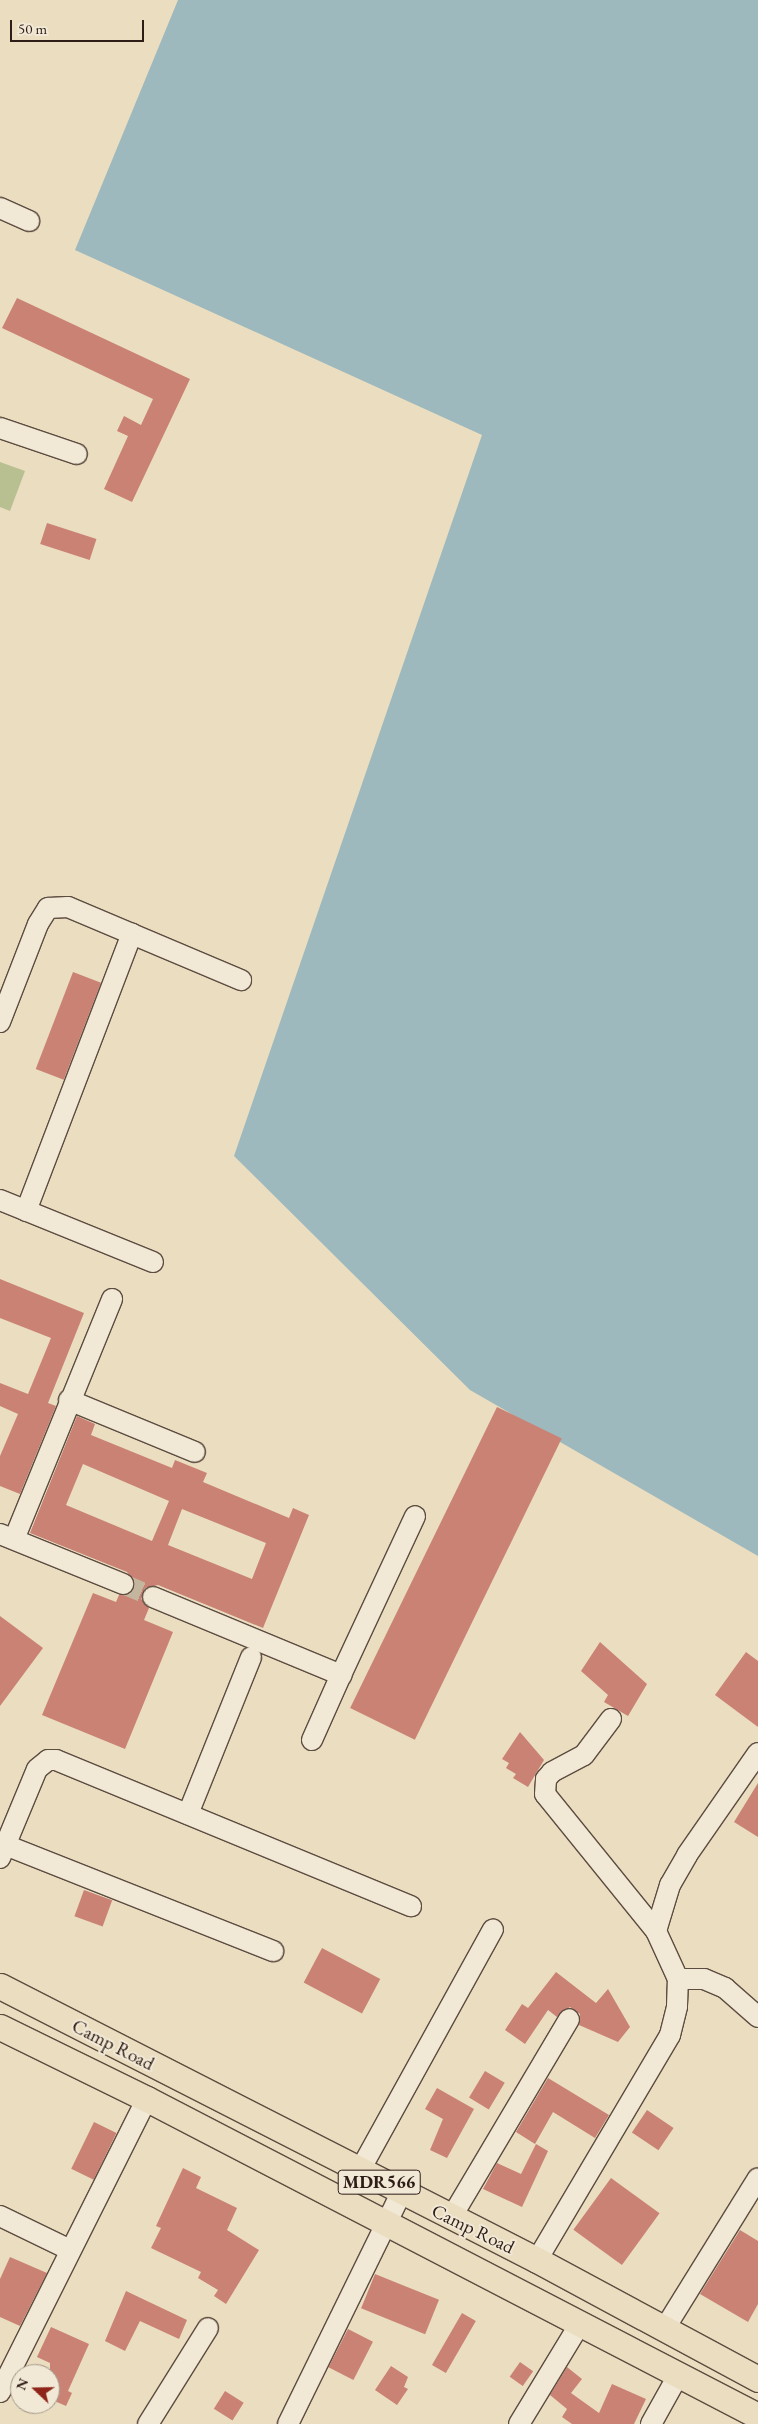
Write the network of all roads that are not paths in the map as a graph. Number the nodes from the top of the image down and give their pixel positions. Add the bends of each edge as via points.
1 (0, 208) edge
2 (29, 221) dead end
3 (0, 428) edge
4 (77, 454) dead end
5 (132, 934) junction
6 (241, 980) dead end
7 (0, 1022) edge
8 (0, 1200) edge
9 (26, 1211) junction
10 (153, 1262) dead end
11 (112, 1299) dead end
12 (69, 1400) junction
13 (195, 1452) dead end
14 (415, 1516) dead end
15 (8, 1536) edge
16 (123, 1584) tunnel mouth
17 (153, 1597) tunnel mouth
18 (251, 1657) dead end
19 (341, 1675) junction
20 (612, 1719) dead end
21 (312, 1740) dead end
22 (758, 1753) edge
23 (188, 1814) junction
24 (2, 1848) edge
25 (411, 1906) dead end
26 (493, 1928) dead end
27 (656, 1931) junction
28 (273, 1951) dead end
29 (678, 1978) junction
30 (0, 1986) edge
31 (758, 2017) edge
32 (569, 2019) dead end
33 (0, 2027) edge
34 (147, 2099) junction
35 (359, 2172) junction
36 (758, 2178) edge
37 (401, 2193) junction
38 (0, 2216) edge
39 (451, 2218) junction
40 (385, 2224) junction
41 (70, 2250) junction
42 (537, 2260) junction
43 (581, 2322) junction
44 (208, 2328) dead end
45 (665, 2328) junction
46 (679, 2374) junction
47 (758, 2379) edge
48 (0, 2392) edge
49 (758, 2416) edge
50 (148, 2424) edge
51 (288, 2424) edge
52 (519, 2424) edge
53 (651, 2424) edge

1 - 2 street
3 - 4 street
5 - 6 street
5 - 7 street via 68,907 48,908 38,924
5 - 9 street
8 - 9 street
9 - 10 street
11 - 12 street
12 - 13 street
12 - 15 street
14 - 19 street
15 - 16 street
17 - 19 street
18 - 23 street
19 - 21 street
20 - 27 street via 584,1755 552,1772 546,1779 545,1794
22 - 27 street via 686,1855 670,1884
23 - 24 street via 48,1760 37,1770
23 - 25 street
24 - 28 street
26 - 35 street
27 - 29 street
29 - 31 street via 704,1979 725,1988
29 - 42 street via 670,2035
30 - 35 main road, Camp Road / MDR566
32 - 39 street
33 - 34 main road, Camp Road / MDR566
34 - 40 main road, Camp Road / MDR566
34 - 41 street
35 - 37 main road, Camp Road / MDR566
36 - 45 street
37 - 39 main road, Camp Road / MDR566
37 - 40 street
38 - 41 street
39 - 42 main road, Camp Road / MDR566
40 - 43 main road, Camp Road / MDR566
40 - 51 street
41 - 48 street
42 - 45 main road, Camp Road / MDR566
43 - 46 main road, Camp Road / MDR566
43 - 52 street
44 - 50 street
45 - 47 main road, Camp Road / MDR566
46 - 49 main road, Camp Road / MDR566
46 - 53 street

